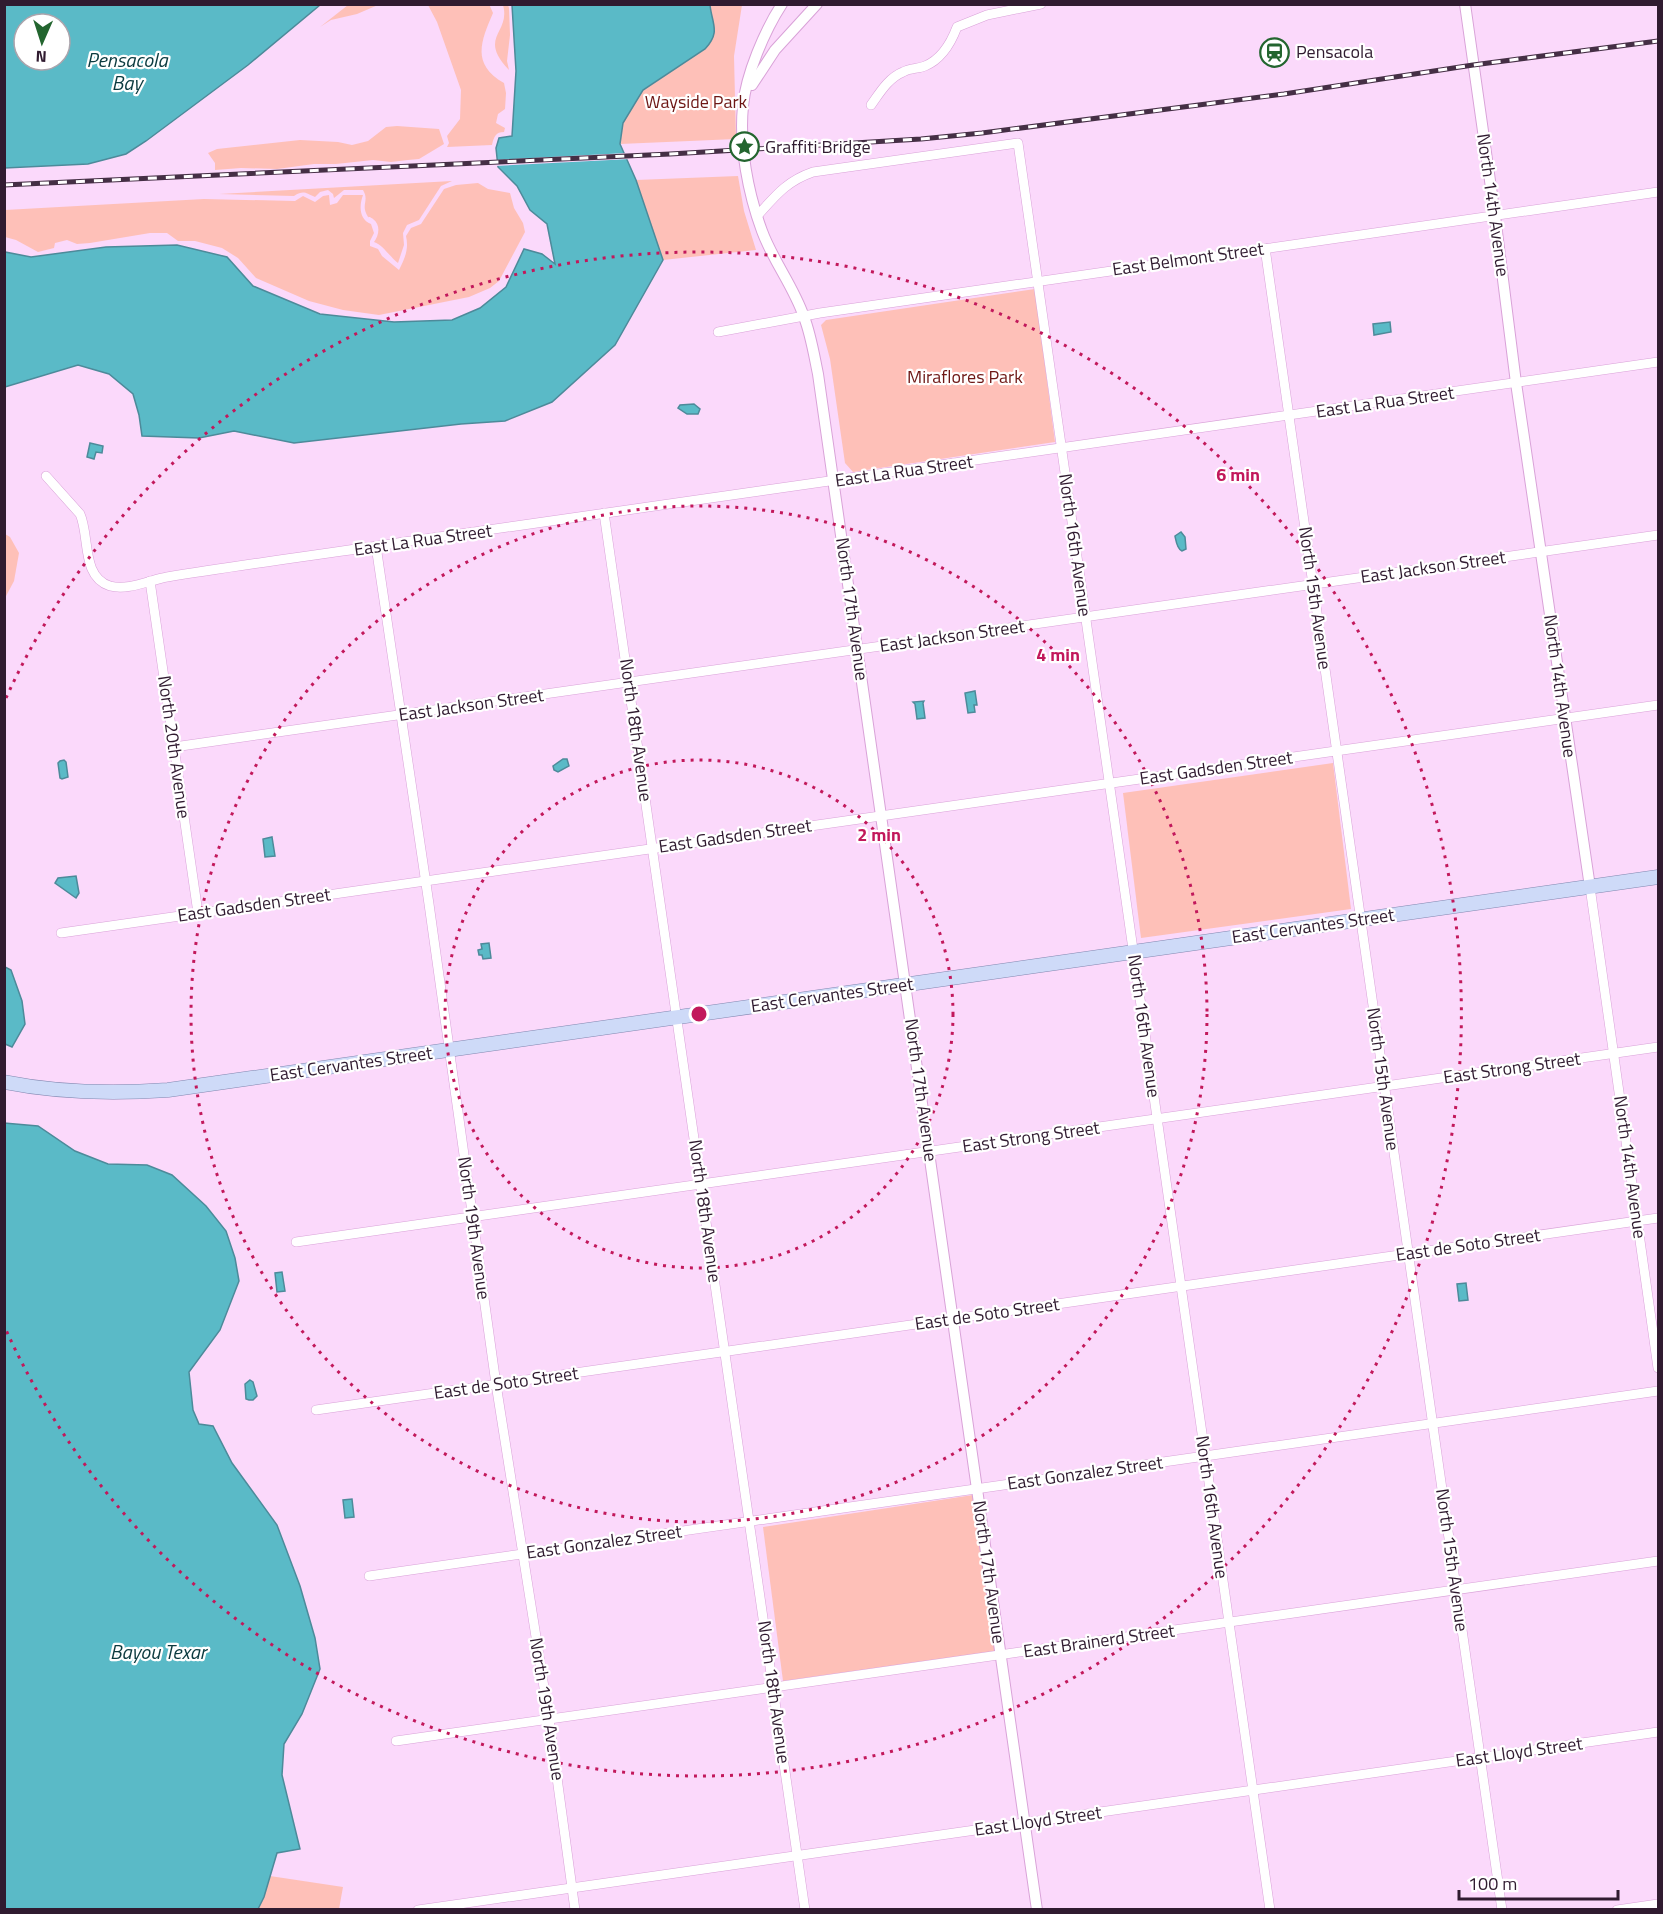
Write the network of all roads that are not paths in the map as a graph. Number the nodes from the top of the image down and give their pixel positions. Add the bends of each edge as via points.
1 (782, 4) edge
2 (817, 4) edge
3 (988, 4) edge
4 (1041, 4) edge
5 (1465, 4) edge
6 (987, 15) junction
7 (743, 105) junction
8 (871, 105) dead end
9 (1659, 192) edge
10 (758, 215) junction
11 (1495, 216) junction
12 (1265, 248) junction
13 (1037, 281) junction
14 (804, 315) junction
15 (718, 332) dead end
16 (1659, 362) edge
17 (1516, 383) junction
18 (1289, 415) junction
19 (1061, 448) junction
20 (46, 476) dead end
21 (834, 481) junction
22 (604, 513) junction
23 (1659, 535) edge
24 (376, 546) junction
25 (1540, 551) junction
26 (150, 581) junction
27 (1313, 584) junction
28 (1085, 617) junction
29 (858, 649) junction
30 (629, 682) junction
31 (1659, 705) edge
32 (401, 714) junction
33 (1564, 718) junction
34 (174, 747) junction
35 (1336, 750) junction
36 (1109, 783) junction
37 (881, 815) junction
38 (653, 848) junction
39 (1659, 877) edge
40 (426, 880) junction
41 (1590, 887) junction
42 (198, 913) junction
43 (1361, 920) junction
44 (61, 933) dead end
45 (1133, 952) junction
46 (905, 984) junction
47 (677, 1018) junction
48 (1659, 1047) edge
49 (450, 1050) junction
50 (1614, 1054) junction
51 (4, 1082) edge
52 (1384, 1087) junction
53 (1157, 1119) junction
54 (929, 1152) junction
55 (702, 1184) junction
56 (472, 1217) junction
57 (1659, 1218) edge
58 (1638, 1221) junction
59 (296, 1242) dead end
60 (1408, 1254) junction
61 (1181, 1286) junction
62 (953, 1319) junction
63 (725, 1351) junction
64 (1659, 1368) edge
65 (496, 1384) junction
66 (1659, 1391) edge
67 (316, 1410) dead end
68 (1433, 1424) junction
69 (1205, 1456) junction
70 (978, 1489) junction
71 (750, 1521) junction
72 (522, 1554) junction
73 (1659, 1561) edge
74 (369, 1576) dead end
75 (1456, 1590) junction
76 (1229, 1622) junction
77 (1001, 1655) junction
78 (774, 1687) junction
79 (549, 1719) junction
80 (1659, 1732) edge
81 (396, 1741) dead end
82 (1480, 1758) junction
83 (1253, 1790) junction
84 (1025, 1823) junction
85 (798, 1855) junction
86 (572, 1887) junction
87 (1659, 1904) edge
88 (418, 1910) edge
89 (575, 1910) edge
90 (805, 1910) edge
91 (1038, 1910) edge
92 (1270, 1910) edge
93 (1502, 1910) edge
94 (1617, 1910) edge

1 - 7 street, North 17th Avenue via 752,69
2 - 7 street via 775,50
3 - 6 street
4 - 6 street
5 - 11 street, North 14th Avenue
6 - 8 street via 957,27 951,42 937,58 926,66 902,72 887,83
7 - 10 street, North 17th Avenue via 743,140
9 - 11 street, East Belmont Street
10 - 13 street, North 16th Avenue via 784,186 813,172 1018,143
10 - 14 street, North 17th Avenue via 762,231
11 - 12 street, East Belmont Street
11 - 17 street, North 14th Avenue
12 - 13 street, East Belmont Street
12 - 18 street, North 15th Avenue
13 - 14 street, East Belmont Street
13 - 19 street, North 16th Avenue
14 - 15 street, East Belmont Street
14 - 21 street, North 17th Avenue via 818,374
16 - 17 street, East La Rua Street
17 - 18 street, East La Rua Street
17 - 25 street, North 14th Avenue
18 - 19 street, East La Rua Street
18 - 27 street, North 15th Avenue
19 - 21 street, East La Rua Street
19 - 28 street, North 16th Avenue
20 - 26 street, East La Rua Street via 80,514 90,564 97,578 121,587
21 - 22 street, East La Rua Street
21 - 29 street, North 17th Avenue
22 - 24 street, East La Rua Street
22 - 30 street, North 18th Avenue
23 - 25 street, East Jackson Street
24 - 26 street, East La Rua Street
24 - 32 street, North 19th Avenue
25 - 27 street, East Jackson Street
25 - 33 street, North 14th Avenue
26 - 34 street, North 20th Avenue
27 - 28 street, East Jackson Street
27 - 35 street, North 15th Avenue
28 - 29 street, East Jackson Street
28 - 36 street, North 16th Avenue
29 - 30 street, East Jackson Street
29 - 37 street, North 17th Avenue
30 - 32 street, East Jackson Street
30 - 38 street, North 18th Avenue
31 - 33 street, East Gadsden Street
32 - 34 street, East Jackson Street
32 - 40 street, North 19th Avenue
33 - 35 street, East Gadsden Street
33 - 41 street, North 14th Avenue
34 - 42 street, North 20th Avenue
35 - 36 street, East Gadsden Street
35 - 43 street, North 15th Avenue
36 - 37 street, East Gadsden Street
36 - 45 street, North 16th Avenue
37 - 38 street, East Gadsden Street
37 - 46 street, North 17th Avenue
38 - 40 street, East Gadsden Street
38 - 47 street, North 18th Avenue
39 - 41 main road, East Cervantes Street
40 - 42 street, East Gadsden Street
40 - 49 street, North 19th Avenue
41 - 43 main road, East Cervantes Street
41 - 50 street, North 14th Avenue
42 - 44 street, East Gadsden Street
43 - 45 main road, East Cervantes Street
43 - 52 street, North 15th Avenue
45 - 46 main road, East Cervantes Street
45 - 53 street, North 16th Avenue
46 - 47 main road, East Cervantes Street
46 - 54 street, North 17th Avenue
47 - 49 main road, East Cervantes Street
47 - 55 street, North 18th Avenue
48 - 50 street, East Strong Street
49 - 51 main road, East Cervantes Street via 168,1090 65,1091
49 - 56 street, North 19th Avenue
50 - 52 street, East Strong Street
50 - 58 street, North 14th Avenue
52 - 53 street, East Strong Street
52 - 60 street, North 15th Avenue
53 - 54 street, East Strong Street
53 - 61 street, North 16th Avenue
54 - 55 street, East Strong Street
54 - 62 street, North 17th Avenue
55 - 56 street, East Strong Street
55 - 63 street, North 18th Avenue
56 - 59 street, East Strong Street
56 - 65 street, North 19th Avenue
57 - 58 street, East de Soto Street
58 - 60 street, East de Soto Street
58 - 64 street, North 14th Avenue
60 - 61 street, East de Soto Street
60 - 68 street, North 15th Avenue
61 - 62 street, East de Soto Street
61 - 69 street, North 16th Avenue
62 - 63 street, East de Soto Street
62 - 70 street, North 17th Avenue
63 - 65 street, East de Soto Street
63 - 71 street, North 18th Avenue
65 - 67 street, East de Soto Street
65 - 72 street, North 19th Avenue
66 - 68 street, East Gonzalez Street
68 - 69 street, East Gonzalez Street
68 - 75 street, North 15th Avenue
69 - 70 street, East Gonzalez Street
69 - 76 street, North 16th Avenue
70 - 71 street, East Gonzalez Street
70 - 77 street, North 17th Avenue
71 - 72 street, East Gonzalez Street
71 - 78 street, North 18th Avenue
72 - 74 street, East Gonzalez Street
72 - 79 street, North 19th Avenue
73 - 75 street, East Brainerd Street
75 - 76 street, East Brainerd Street
75 - 82 street, North 15th Avenue
76 - 77 street, East Brainerd Street
76 - 83 street, North 16th Avenue
77 - 78 street, East Brainerd Street
77 - 84 street, North 17th Avenue
78 - 79 street, East Brainerd Street
78 - 85 street, North 18th Avenue
79 - 81 street, East Brainerd Street
79 - 86 street, North 19th Avenue
80 - 82 street, East Lloyd Street
82 - 83 street, East Lloyd Street
82 - 93 street, North 15th Avenue
83 - 84 street, East Lloyd Street
83 - 92 street, North 16th Avenue
84 - 85 street, East Lloyd Street
84 - 91 street, North 17th Avenue
85 - 86 street, East Lloyd Street
85 - 90 street, North 18th Avenue
86 - 88 street, East Lloyd Street
86 - 89 street, North 19th Avenue
87 - 94 street

